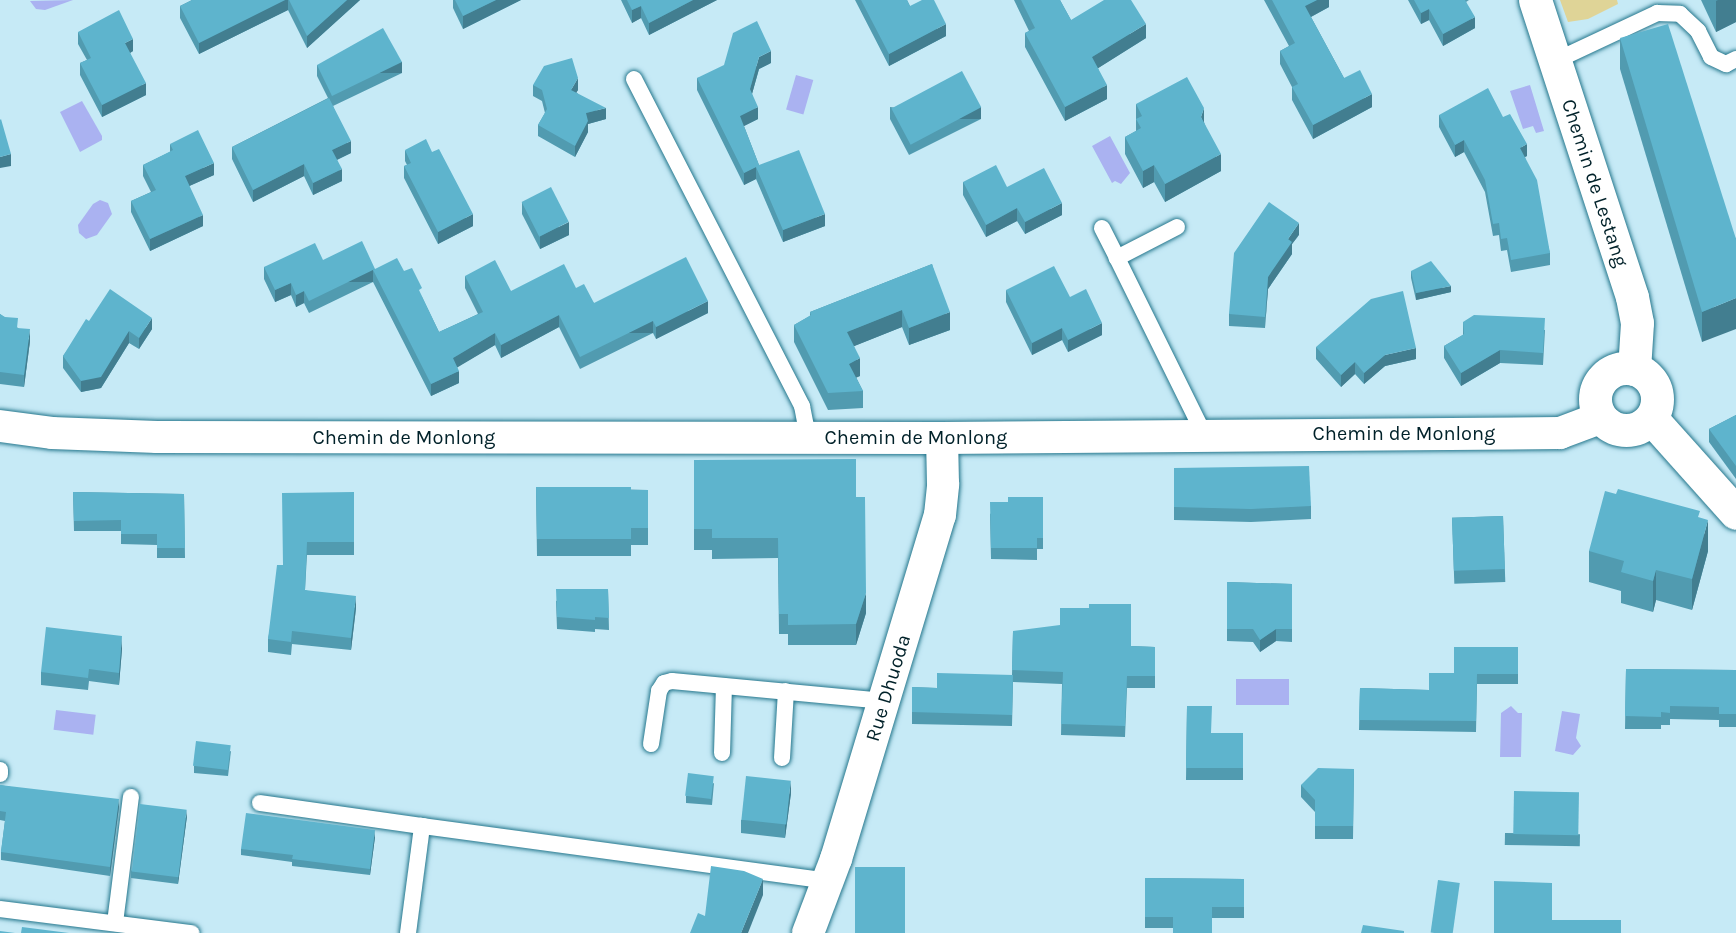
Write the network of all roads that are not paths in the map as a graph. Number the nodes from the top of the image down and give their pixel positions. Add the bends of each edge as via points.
1 (1535, 0) edge
2 (1736, 59) edge
3 (1555, 61) junction
4 (634, 79) dead end
5 (1177, 227) dead end
6 (1102, 228) dead end
7 (1117, 258) junction
8 (1634, 369) junction
9 (1600, 418) junction
10 (1651, 418) junction
11 (0, 426) edge
12 (1204, 434) junction
13 (808, 438) junction
14 (942, 438) junction
15 (1736, 513) edge
16 (724, 686) junction
17 (786, 691) junction
18 (884, 701) junction
19 (651, 744) dead end
20 (722, 753) dead end
21 (782, 758) dead end
22 (131, 796) dead end
23 (260, 803) dead end
24 (422, 826) junction
25 (828, 881) junction
26 (0, 909) edge
27 (115, 923) junction
28 (191, 933) edge
29 (408, 933) edge
30 (808, 933) edge

1 - 3 street, Chemin de Lestang
2 - 3 lane via 1725,64 1711,57 1698,31 1680,14 1657,13
3 - 8 street, Chemin de Lestang via 1632,297 1636,323
4 - 13 lane, Chemin de Monlong via 802,406
5 - 7 lane
6 - 7 lane
7 - 12 lane
8 - 9 street via 1615,369 1600,381 1595,400
8 - 10 street via 1650,379 1657,392 1658,403
9 - 10 street via 1607,425 1626,431 1644,426
9 - 12 street, Chemin de Monlong via 1560,432
10 - 15 street
11 - 13 street, Chemin de Monlong via 52,434 157,437
12 - 14 street, Chemin de Monlong
13 - 14 street, Chemin de Monlong
14 - 18 street, Rue Dhuoda via 940,515
16 - 17 lane
16 - 19 lane via 664,683 659,691
16 - 20 lane
17 - 18 lane
17 - 21 lane
18 - 25 street, Rue Dhuoda
22 - 27 lane
23 - 24 lane
24 - 25 lane
24 - 29 lane
25 - 30 street, Rue Dhuoda
26 - 27 lane
27 - 28 lane

